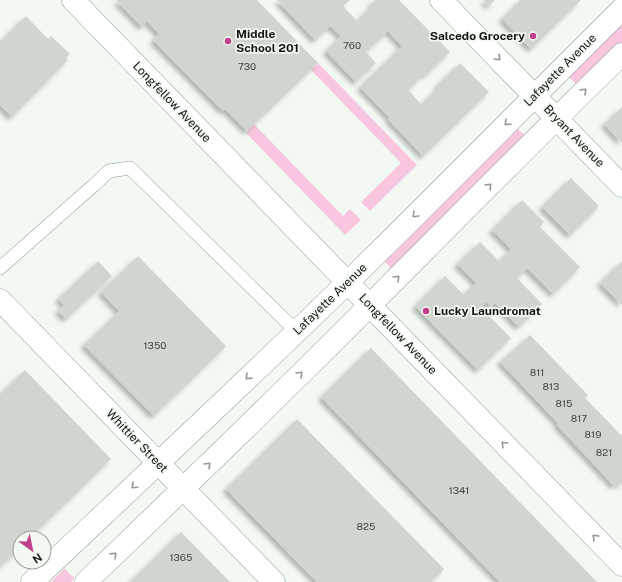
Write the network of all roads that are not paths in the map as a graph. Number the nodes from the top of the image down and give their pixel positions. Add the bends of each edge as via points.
1 (73, 0) edge
2 (441, 0) edge
3 (622, 9) edge
4 (622, 54) edge
5 (534, 95) junction
6 (556, 118) junction
7 (622, 186) edge
8 (0, 268) edge
9 (347, 282) junction
10 (0, 300) edge
11 (370, 306) junction
12 (296, 332) junction
13 (158, 463) junction
14 (183, 489) junction
15 (622, 565) edge
16 (32, 582) edge
17 (86, 582) edge
18 (274, 582) edge

1 - 9 street, Longfellow Avenue
2 -> 5 street, Bryant Avenue
3 - 5 street, Lafayette Avenue
6 -> 4 street
5 - 6 street, Bryant Avenue
5 -> 9 street, Lafayette Avenue
6 - 7 street, Bryant Avenue
11 -> 6 street
8 - 12 lane via 109,171 130,168
9 - 11 street, Longfellow Avenue
9 - 12 street, Lafayette Avenue
10 - 13 street, Whittier Street
14 -> 11 street
15 -> 11 street, Longfellow Avenue
12 -> 13 street, Lafayette Avenue
13 - 14 street, Whittier Street
13 -> 16 street, Lafayette Avenue
17 -> 14 street
14 - 18 street, Whittier Street

